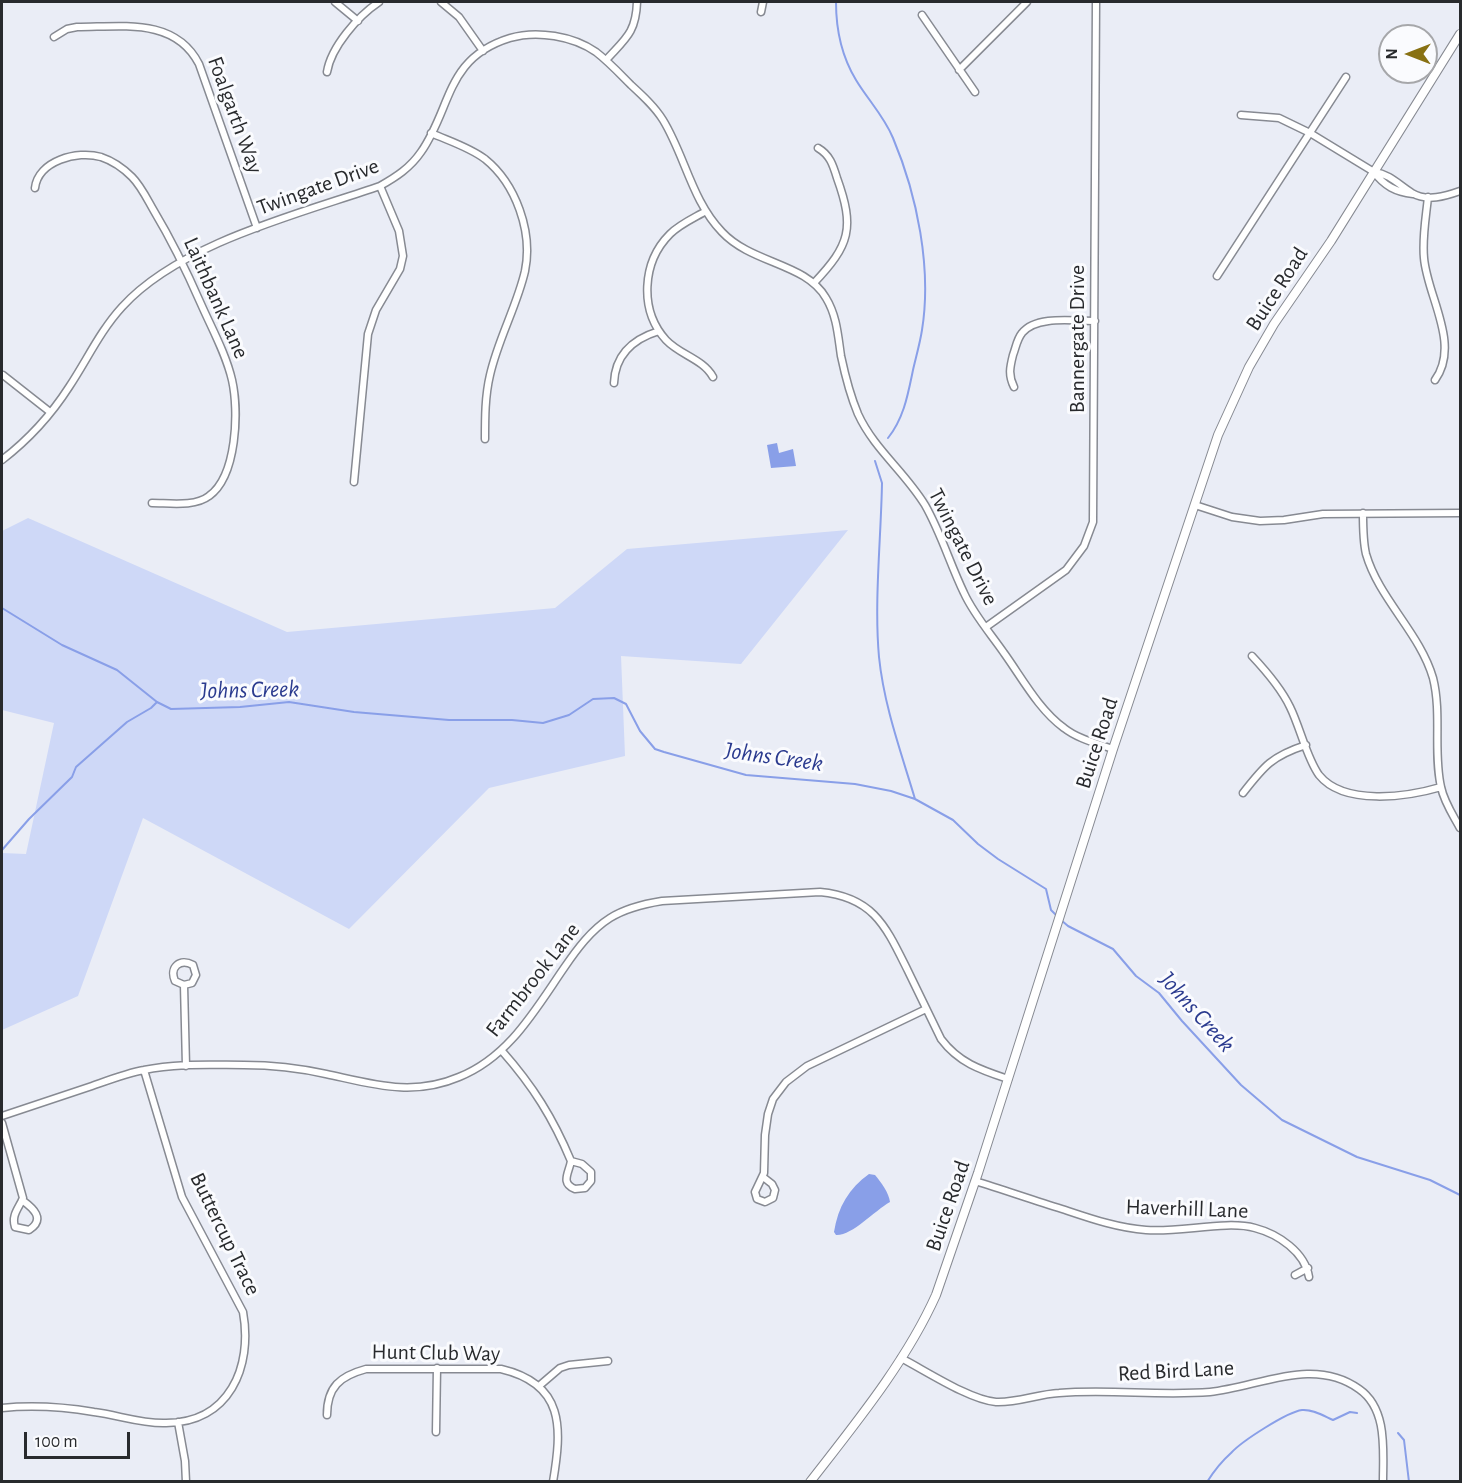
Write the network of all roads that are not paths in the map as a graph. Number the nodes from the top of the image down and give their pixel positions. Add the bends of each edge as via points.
1 (335, 2) edge
2 (379, 2) edge
3 (441, 2) edge
4 (637, 2) edge
5 (763, 2) edge
6 (1027, 2) edge
7 (1096, 2) edge
8 (761, 12) dead end
9 (922, 15) dead end
10 (358, 21) junction
11 (1461, 34) edge
12 (54, 37) dead end
13 (483, 51) junction
14 (606, 60) junction
15 (959, 70) junction
16 (327, 72) dead end
17 (1346, 77) dead end
18 (975, 92) dead end
19 (1241, 115) dead end
20 (1310, 132) junction
21 (431, 133) junction
22 (818, 148) dead end
23 (1374, 172) junction
24 (380, 186) junction
25 (35, 188) dead end
26 (1461, 191) edge
27 (1428, 197) junction
28 (706, 211) junction
29 (257, 228) junction
30 (181, 261) junction
31 (1217, 276) dead end
32 (814, 283) junction
33 (1095, 321) junction
34 (659, 331) junction
35 (3, 375) dead end
36 (713, 377) dead end
37 (1435, 380) dead end
38 (614, 383) dead end
39 (1014, 387) dead end
40 (50, 412) junction
41 (485, 439) dead end
42 (2, 460) edge
43 (354, 482) dead end
44 (152, 503) dead end
45 (1195, 505) junction
46 (1363, 513) junction
47 (1461, 513) edge
48 (986, 627) junction
49 (1252, 656) dead end
50 (1306, 745) junction
51 (1113, 749) junction
52 (1441, 787) junction
53 (1243, 793) dead end
54 (1461, 828) edge
55 (184, 985) dead end
56 (926, 1009) junction
57 (502, 1051) junction
58 (186, 1066) junction
59 (144, 1070) junction
60 (1008, 1079) junction
61 (2, 1116) edge
62 (2, 1123) edge
63 (571, 1161) junction
64 (763, 1177) dead end
65 (975, 1180) junction
66 (22, 1200) junction
67 (1308, 1268) junction
68 (1295, 1275) dead end
69 (1309, 1277) dead end
70 (901, 1359) junction
71 (608, 1361) dead end
72 (437, 1368) junction
73 (539, 1386) junction
74 (2, 1408) edge
75 (327, 1414) dead end
76 (178, 1422) junction
77 (436, 1432) dead end
78 (186, 1482) edge
79 (554, 1482) edge
80 (810, 1482) edge
81 (1383, 1482) edge

1 - 10 street
2 - 10 street
3 - 13 street via 459,17
4 - 14 street via 630,34
5 - 8 street
6 - 15 street
7 - 33 street, Bannergate Drive
9 - 15 street
10 - 16 street via 334,50
11 - 23 street, Buice Road
12 - 29 street, Foalgarth Way via 77,27 141,27 168,33 187,46 199,64
13 - 14 street, Twingate Drive via 513,37 545,35 578,43
13 - 21 street, Twingate Drive via 455,80
14 - 28 street, Twingate Drive via 661,117
15 - 18 street
17 - 20 street
19 - 20 street via 1279,118
20 - 23 street
20 - 31 street
21 - 24 street, Twingate Drive via 411,165
21 - 41 street via 471,151 495,169 512,194 526,234 525,273 489,376
22 - 32 street via 830,159 848,221 840,252
23 - 27 street via 1384,173 1414,194
23 - 45 street, Buice Road via 1249,367 1218,435
24 - 29 street, Twingate Drive
24 - 43 street via 399,231 404,256 368,334
25 - 30 street, Laithbank Lane via 36,177 56,162 91,156 112,162 139,185
26 - 27 street
27 - 37 street via 1424,259 1444,340 1443,364
28 - 32 street, Twingate Drive via 720,230 741,247
28 - 34 street via 670,234 652,262 647,298
29 - 30 street, Twingate Drive
30 - 40 street, Twingate Drive via 143,286 121,308
30 - 44 street, Laithbank Lane via 232,380 232,455 218,489 207,498
32 - 48 street, Twingate Drive via 828,300 834,317 858,415 876,445 924,505 964,595
33 - 39 street via 1043,321 1027,328 1018,339 1010,368
33 - 48 street, Bannergate Drive via 1094,509 1089,536 1066,570
34 - 36 street via 675,348 706,367
34 - 38 street via 640,338 625,351 617,364
35 - 40 street
40 - 42 street, Twingate Drive
45 - 46 street via 1260,521
45 - 51 street, Buice Road
46 - 47 street
46 - 52 street via 1364,543 1370,564 1420,647 1432,678 1437,702
48 - 51 street, Twingate Drive via 1054,720 1077,736
49 - 50 street via 1283,693
50 - 52 street via 1320,776 1343,792 1402,796
50 - 53 street via 1272,760
51 - 60 street, Buice Road
52 - 54 street
55 - 58 street
56 - 57 street, Farmbrook Lane via 886,927 851,898 820,892 662,901 625,910 593,931
56 - 60 street, Farmbrook Lane via 941,1039 957,1056 975,1068
56 - 64 street via 807,1066 786,1082 773,1099 766,1120
57 - 58 street, Farmbrook Lane via 459,1077 412,1088 379,1086 281,1067
57 - 63 street via 542,1102
58 - 59 street, Farmbrook Lane
59 - 61 street, Farmbrook Lane
59 - 76 street, Buttercup Trace via 182,1197 243,1312 246,1326 239,1379 228,1395 198,1417
60 - 65 street, Buice Road
62 - 66 street
63 - 63 street via 565,1178 568,1184 576,1189 585,1188 591,1181 591,1172
65 - 67 street, Haverhill Lane via 1127,1228 1255,1228 1291,1246
65 - 70 street, Buice Road via 936,1294
66 - 66 street via 14,1223 15,1227 29,1230 38,1216
67 - 68 street
67 - 69 street
70 - 80 street, Buice Road
70 - 81 street, Red Bird Lane via 973,1395 996,1402 1060,1393 1210,1392 1285,1376 1329,1374 1360,1389 1376,1408 1383,1445
71 - 73 street via 560,1368
72 - 73 street, Hunt Club Way via 501,1369
72 - 75 street, Hunt Club Way via 355,1372 332,1389
72 - 77 street
73 - 79 street via 558,1423
74 - 76 street, Buttercup Trace via 51,1407 156,1423
76 - 78 street

